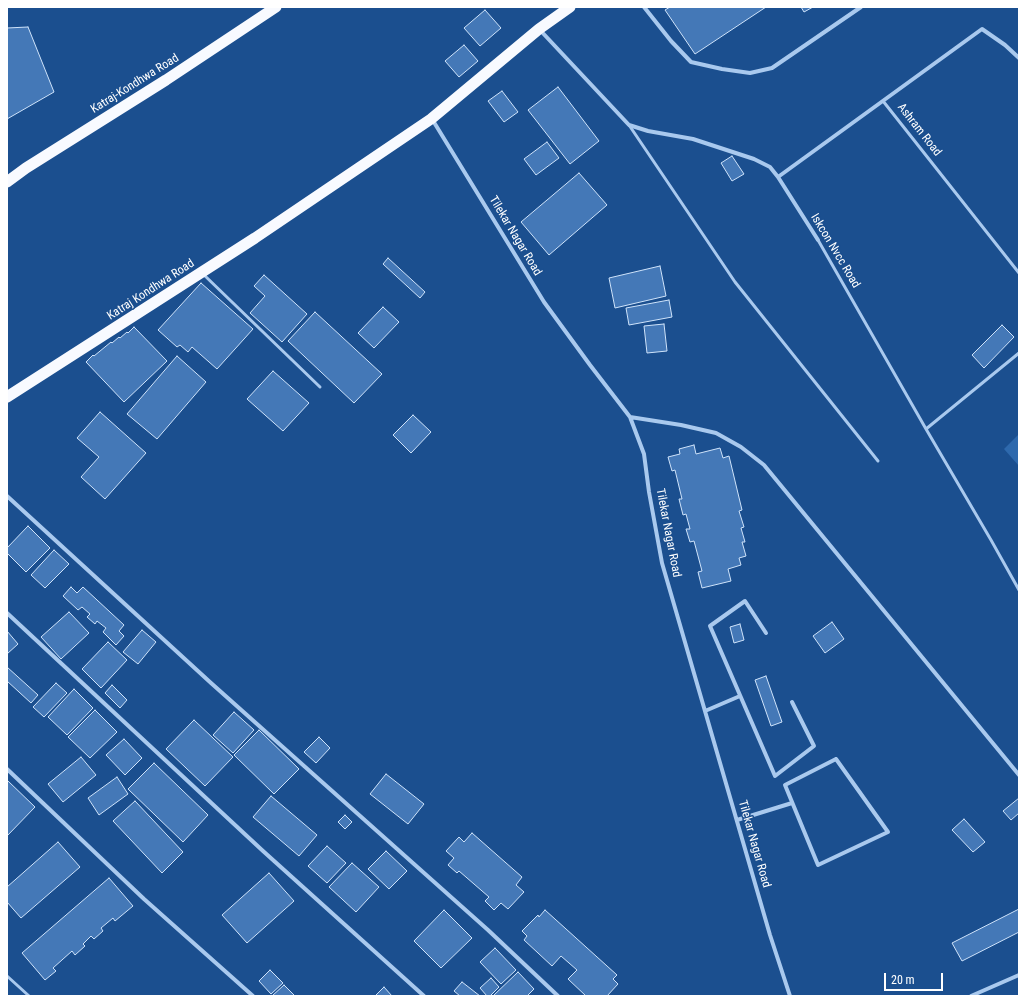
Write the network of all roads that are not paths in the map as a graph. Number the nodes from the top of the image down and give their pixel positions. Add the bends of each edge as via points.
1 (276, 7) edge
2 (570, 7) edge
3 (644, 7) edge
4 (861, 7) edge
5 (539, 29) junction
6 (1019, 58) edge
7 (883, 101) junction
8 (432, 119) junction
9 (629, 125) junction
10 (778, 177) junction
11 (7, 182) edge
12 (818, 240) joint
13 (1019, 272) edge
14 (202, 273) junction
15 (1019, 354) edge
16 (320, 387) dead end
17 (7, 397) edge
18 (630, 417) junction
19 (926, 429) junction
20 (878, 461) dead end
21 (7, 496) edge
22 (1019, 590) edge
23 (7, 613) edge
24 (766, 634) dead end
25 (740, 696) junction
26 (792, 702) dead end
27 (705, 711) junction
28 (7, 769) edge
29 (1019, 775) edge
30 (792, 803) junction
31 (736, 820) junction
32 (1019, 975) edge
33 (7, 976) edge
34 (30, 996) edge
35 (254, 996) edge
36 (424, 996) edge
37 (558, 996) edge
38 (790, 996) edge
39 (971, 996) edge

1 - 11 highway, Katraj-Kondhwa Road
2 - 5 highway, Katraj Kondhwa Road
3 - 4 street via 691,62 750,73 772,68
5 - 8 highway, Katraj Kondhwa Road
5 - 9 street, Iskcon Nvcc Road
6 - 7 street via 982,29
7 - 10 street, Ashram Road
7 - 13 lane, Ashram Road
8 - 14 highway, Katraj Kondhwa Road
8 - 18 street, Tilekar Nagar Road via 544,302
9 - 10 street, Iskcon Nvcc Road via 648,131 693,138 754,159 770,167
9 - 20 lane via 735,282
10 - 12 street, Iskcon Nvcc Road
12 - 19 lane, Iskcon Nvcc Road
14 - 16 lane
14 - 17 highway, Katraj Kondhwa Road
15 - 19 lane
18 - 27 street, Tilekar Nagar Road via 644,454 662,563
18 - 29 street via 716,433 741,447 764,465
19 - 22 lane, Iskcon Nvcc Road
21 - 37 street
23 - 36 street via 263,851
24 - 25 street via 745,601 710,626
25 - 26 street via 775,776 814,746
25 - 27 street
27 - 31 street, Tilekar Nagar Road
28 - 35 street via 144,899
30 - 30 street via 785,785 836,759 888,832 818,865
30 - 31 street
31 - 38 street, Tilekar Nagar Road
32 - 39 street
33 - 34 lane

